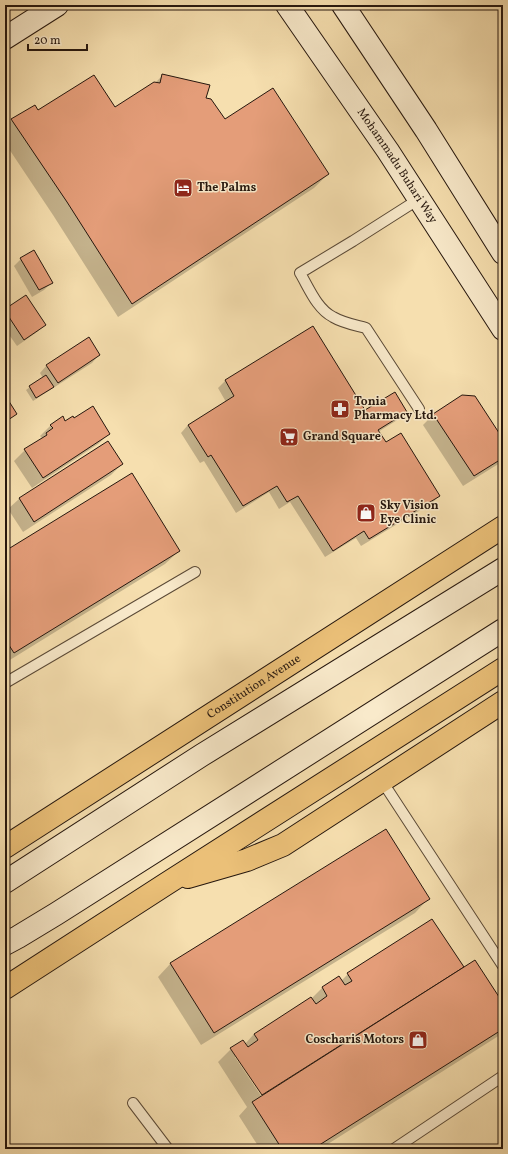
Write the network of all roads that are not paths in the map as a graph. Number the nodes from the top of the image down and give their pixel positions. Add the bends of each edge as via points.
1 (57, 5) edge
2 (287, 5) edge
3 (343, 5) edge
4 (5, 38) edge
5 (419, 199) junction
6 (503, 253) edge
7 (503, 329) edge
8 (419, 409) dead end
9 (503, 527) edge
10 (503, 569) edge
11 (194, 572) dead end
12 (503, 630) edge
13 (503, 669) edge
14 (5, 683) edge
15 (503, 702) edge
16 (382, 781) junction
17 (5, 847) edge
18 (5, 882) edge
19 (166, 884) junction
20 (5, 944) edge
21 (503, 966) edge
22 (5, 988) edge
23 (503, 1076) edge
24 (133, 1103) dead end
25 (168, 1149) edge
26 (394, 1149) edge

1 - 4 main road
2 - 5 main road, Mohammadu Buhari Way
3 - 6 main road
5 - 7 main road, Mohammadu Buhari Way
5 - 8 lane via 300,273 323,310 332,317 366,328
9 - 17 main road, Constitution Avenue
10 - 18 main road via 202,755
11 - 14 lane
12 - 20 main road
13 - 19 main road
15 - 16 main road
16 - 19 main road via 283,845 247,860
16 - 21 lane
19 - 22 main road
23 - 26 lane
24 - 25 lane

